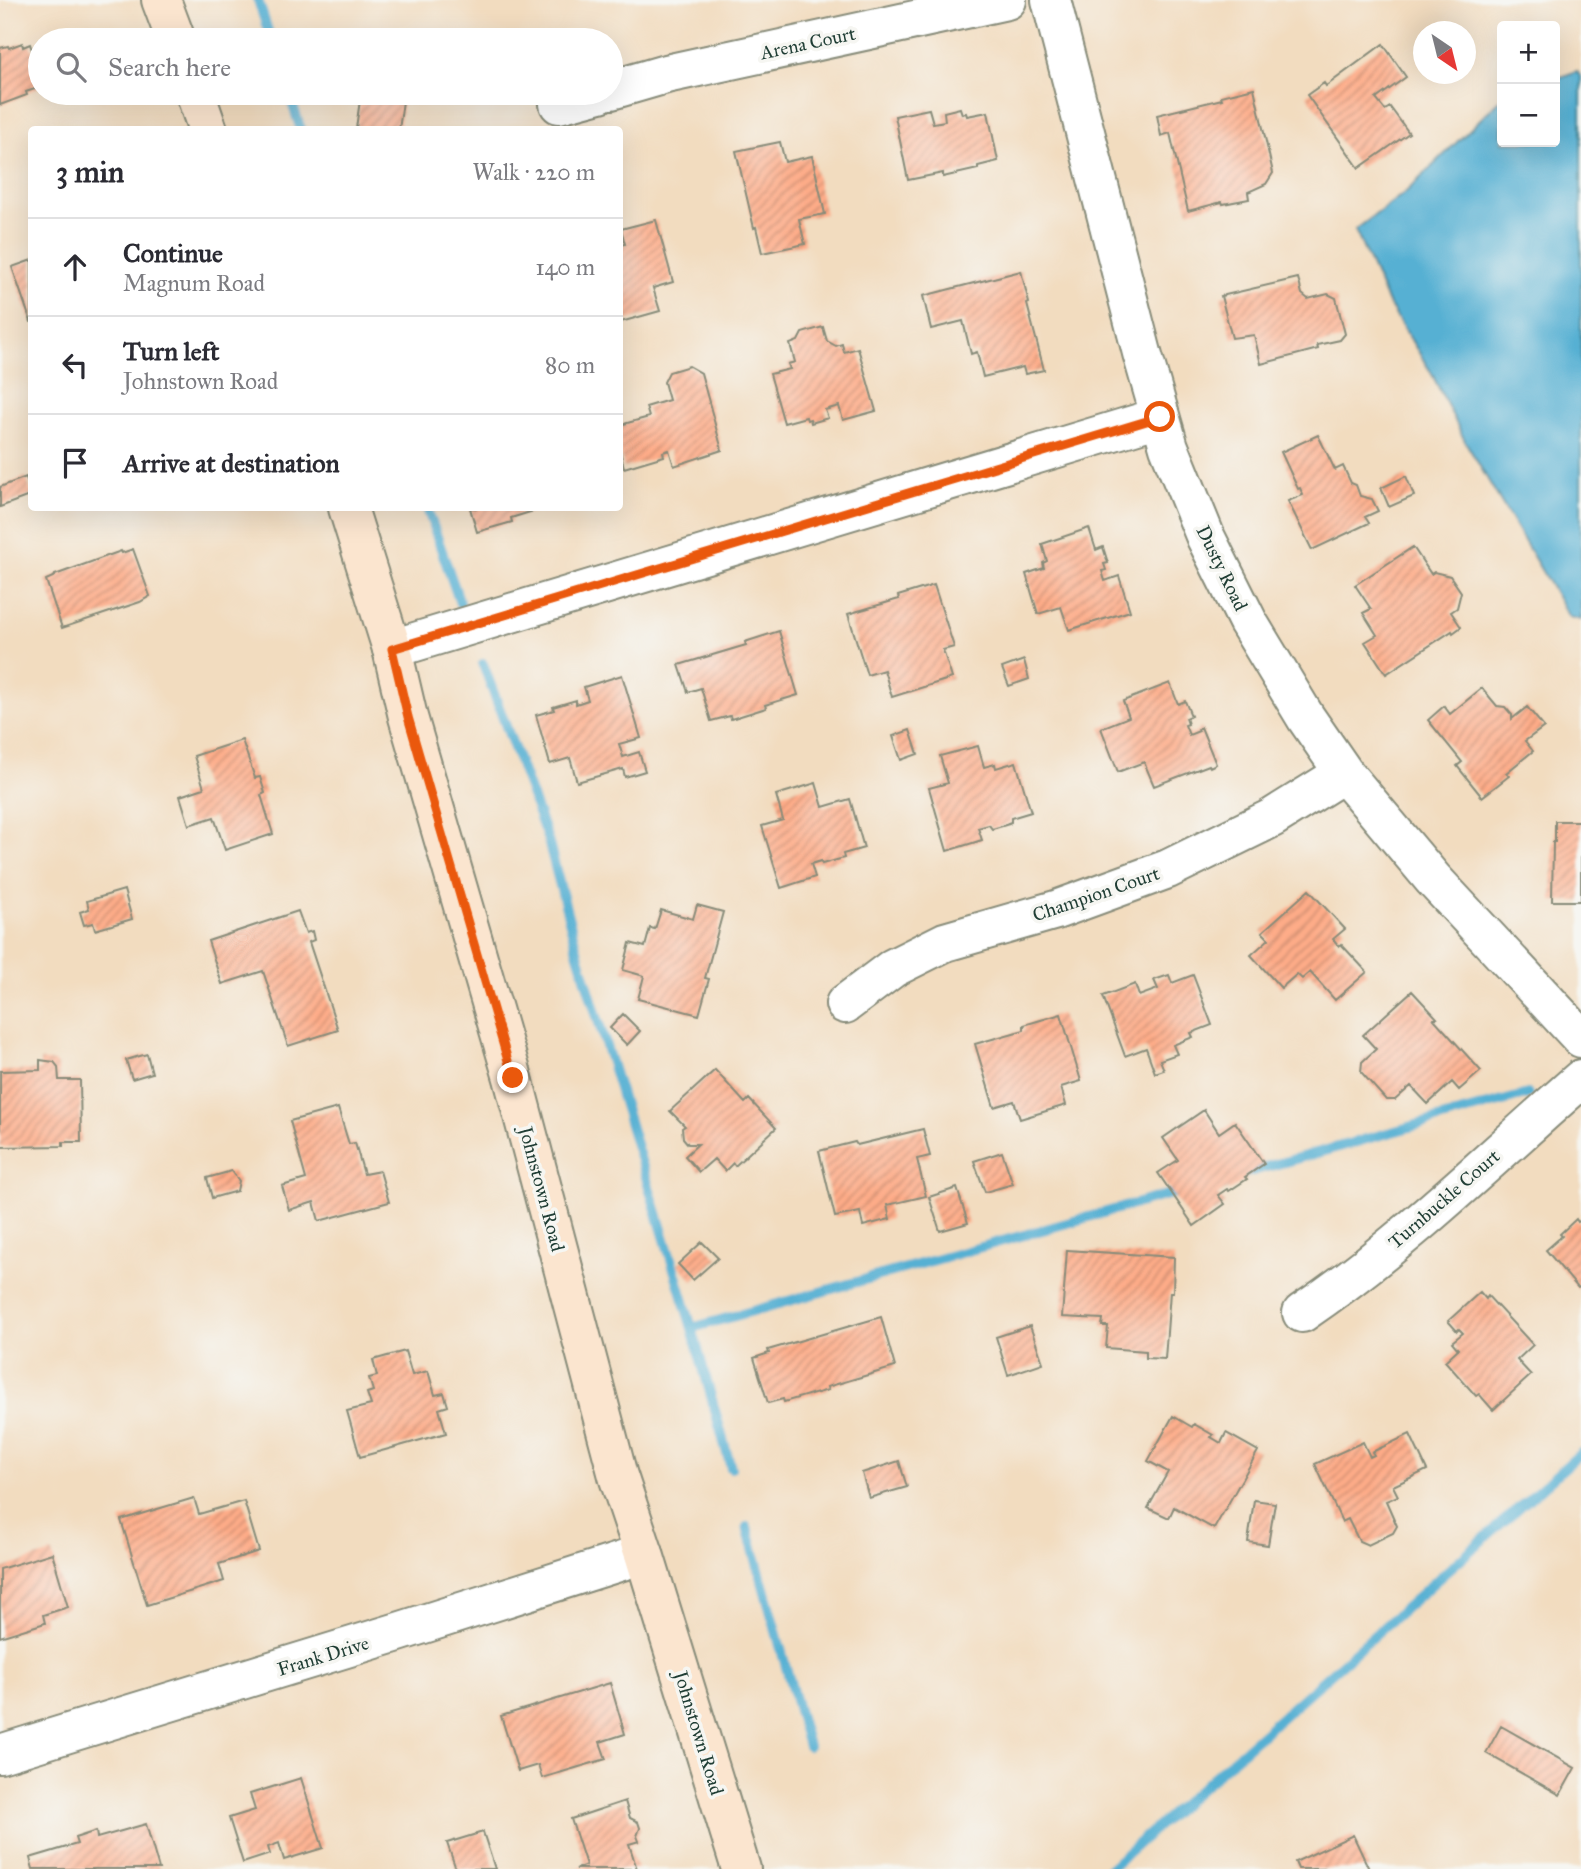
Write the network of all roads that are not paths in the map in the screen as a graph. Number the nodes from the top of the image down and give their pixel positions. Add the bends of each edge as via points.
1 (162, 0) edge
2 (1007, 0) edge
3 (1051, 0) edge
4 (172, 28) edge
5 (623, 87) edge
6 (199, 105) edge
7 (207, 126) edge
8 (1160, 417) junction
9 (349, 511) edge
10 (392, 649) junction
11 (1344, 773) junction
12 (845, 1004) dead end
13 (1581, 1038) edge
14 (1581, 1079) edge
15 (1302, 1313) dead end
16 (644, 1555) junction
17 (0, 1754) edge
18 (741, 1869) edge

1 - 4 main road
2 - 5 street, Arena Court
3 - 8 street, Dusty Road
6 - 7 main road
8 - 10 street
8 - 11 street, Dusty Road via 1206,538 1248,622
9 - 10 main road, Johnstown Road
10 - 16 main road, Johnstown Road via 517,1091 618,1476
11 - 12 street, Champion Court via 1272,818 1168,869 1056,910 945,942 893,968
11 - 13 street, Dusty Road via 1433,879
14 - 15 street, Turnbuckle Court via 1396,1242
16 - 17 street, Frank Drive
16 - 18 main road, Johnstown Road

